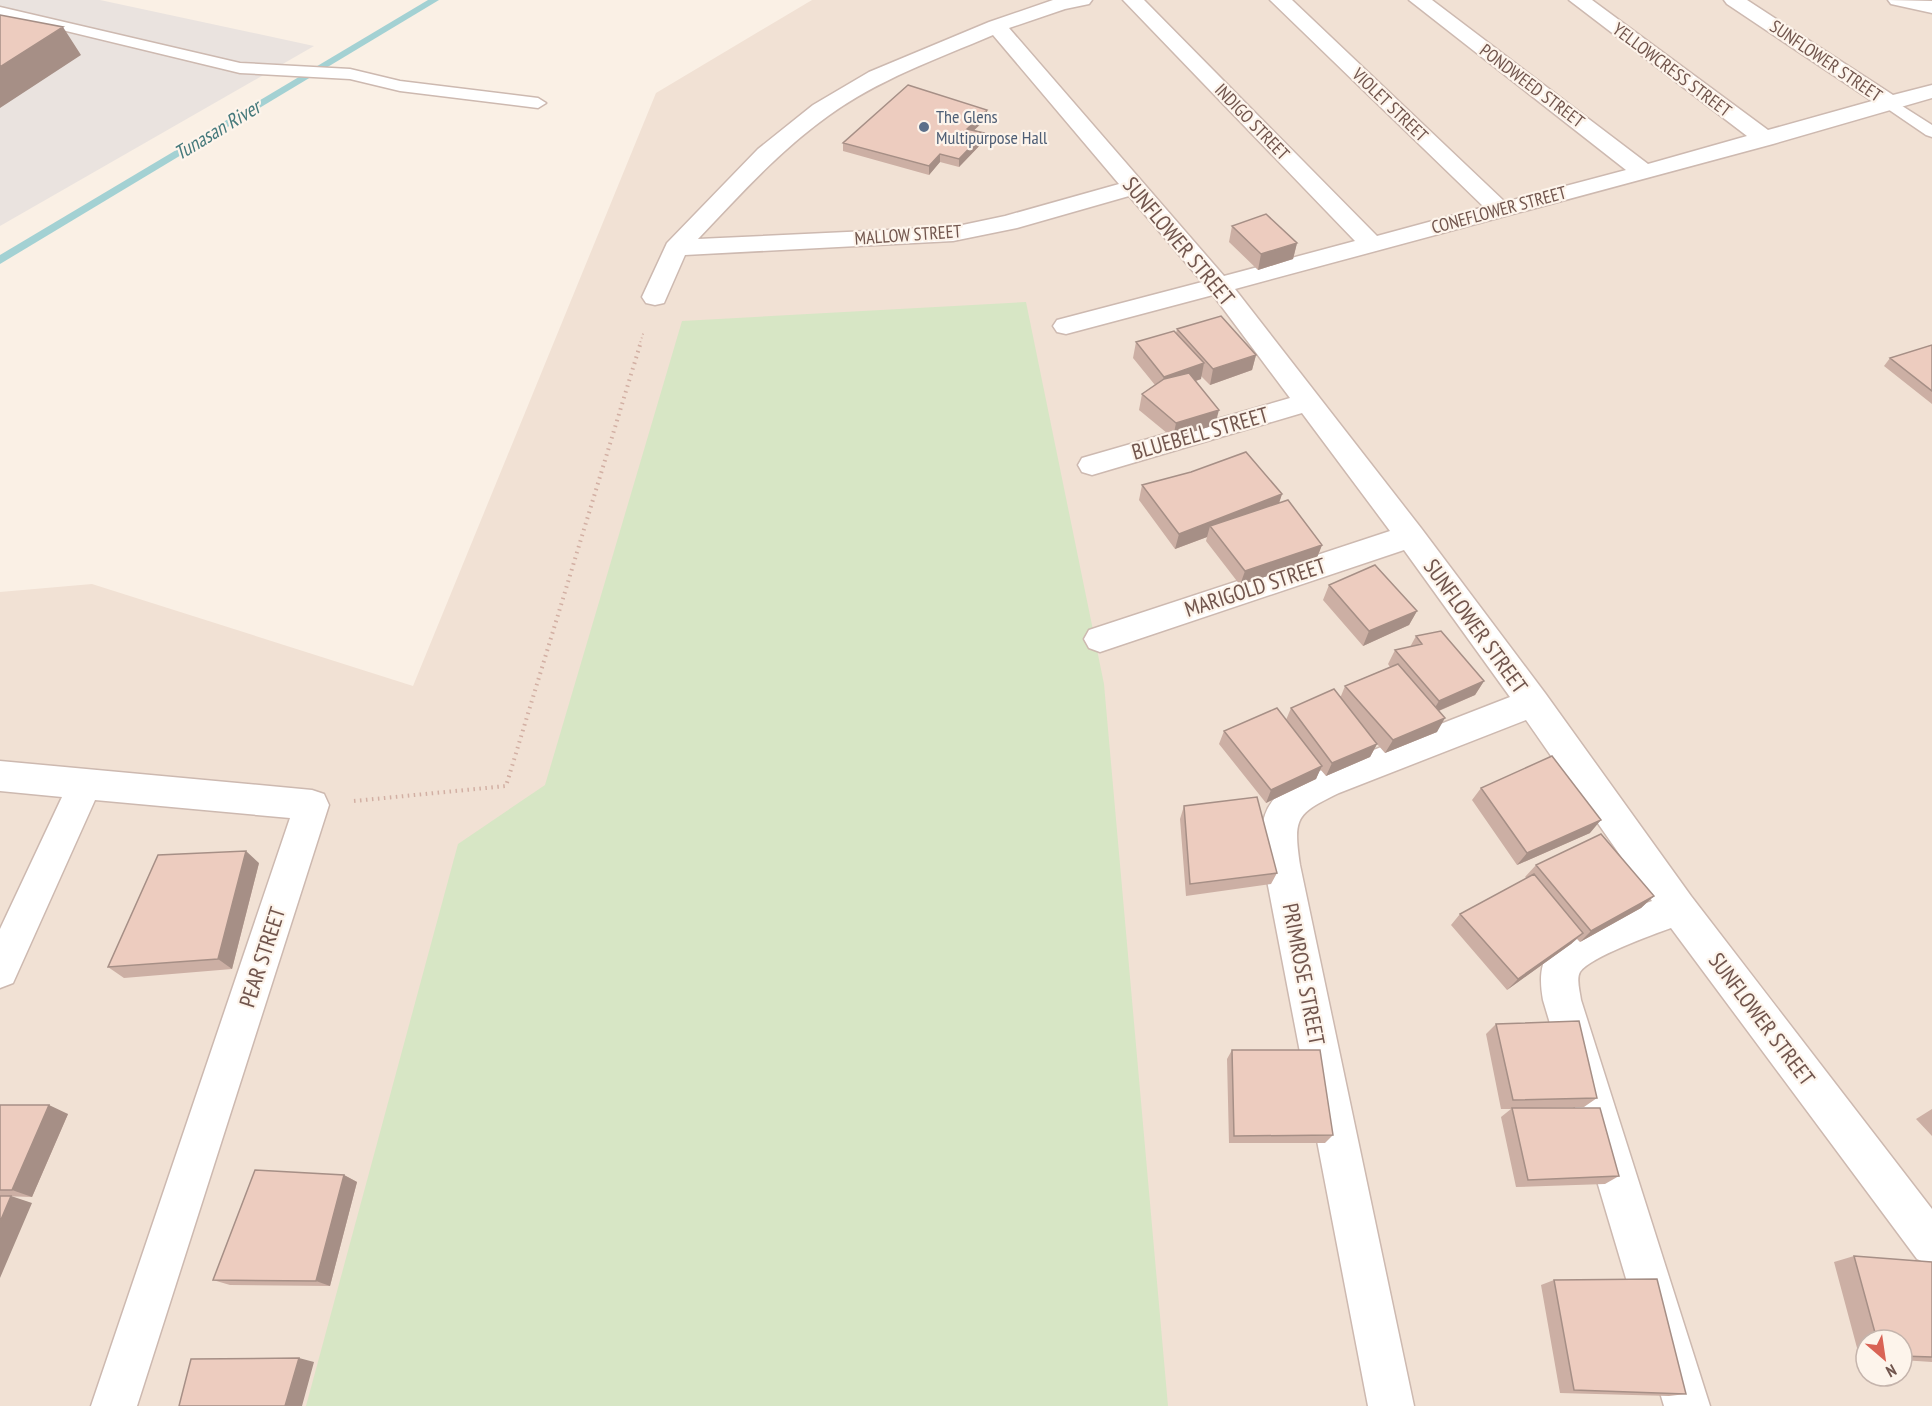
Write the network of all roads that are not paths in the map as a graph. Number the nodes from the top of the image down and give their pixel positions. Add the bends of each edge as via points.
1 (1082, 0) edge
2 (1133, 0) edge
3 (1280, 0) edge
4 (1419, 0) edge
5 (1579, 0) edge
6 (1734, 0) edge
7 (1898, 0) edge
8 (1932, 7) edge
9 (0, 11) edge
10 (996, 26) junction
11 (1932, 91) edge
12 (1888, 102) junction
13 (538, 103) dead end
14 (1932, 132) edge
15 (1765, 139) junction
16 (1644, 172) junction
17 (1134, 187) junction
18 (1500, 210) junction
19 (1371, 244) junction
20 (676, 248) junction
21 (1219, 286) junction
22 (655, 297) road end
23 (1066, 326) dead end
24 (1308, 402) junction
25 (1092, 465) dead end
26 (1410, 536) junction
27 (1100, 639) dead end
28 (1533, 703) junction
29 (0, 776) edge
30 (85, 784) junction
31 (1678, 908) junction
32 (0, 970) edge
33 (1932, 1244) edge
34 (114, 1406) edge
35 (1391, 1406) edge
36 (1687, 1406) edge

1 - 10 street
2 - 19 street, INDIGO STREET
3 - 18 street, VIOLET STREET
4 - 16 street, PONDWEED STREET
5 - 15 street, YELLOWCRESS STREET
6 - 12 street, SUNFLOWER STREET
7 - 8 street
9 - 13 lane via 240,68 350,74 400,86
10 - 17 street, SUNFLOWER STREET
10 - 20 street via 877,76 821,110 766,154
11 - 12 street, CONEFLOWER STREET
12 - 14 lane
12 - 15 street, CONEFLOWER STREET
15 - 16 street, CONEFLOWER STREET
16 - 18 street, CONEFLOWER STREET
17 - 20 street, MALLOW STREET via 1008,223 953,234
17 - 21 street, SUNFLOWER STREET
18 - 19 street, CONEFLOWER STREET
19 - 21 street, CONEFLOWER STREET
20 - 22 street
21 - 23 street, CONEFLOWER STREET
21 - 24 street, SUNFLOWER STREET
24 - 25 street, BLUEBELL STREET
24 - 26 street, SUNFLOWER STREET
26 - 27 street, MARIGOLD STREET
26 - 28 street, SUNFLOWER STREET
28 - 31 street, SUNFLOWER STREET
28 - 35 street, PRIMROSE STREET via 1327,782 1301,794 1282,812 1277,837 1282,865
29 - 30 street
30 - 32 street
30 - 34 street, PEAR STREET via 312,805
31 - 33 street, SUNFLOWER STREET
31 - 36 street via 1581,949 1564,962 1559,978 1562,1000

